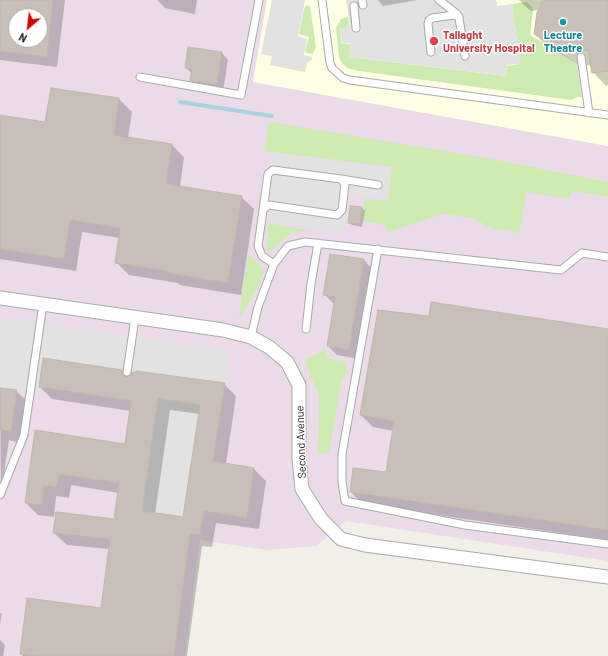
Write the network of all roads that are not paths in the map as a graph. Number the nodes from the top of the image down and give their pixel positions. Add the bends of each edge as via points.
1 (259, 0) edge
2 (322, 0) edge
3 (439, 0) edge
4 (354, 6) dead end
5 (459, 17) junction
6 (356, 28) dead end
7 (431, 52) dead end
8 (465, 56) dead end
9 (581, 57) dead end
10 (140, 77) dead end
11 (589, 113) junction
12 (608, 116) edge
13 (342, 178) junction
14 (378, 184) dead end
15 (263, 209) junction
16 (318, 243) junction
17 (378, 249) junction
18 (608, 258) edge
19 (274, 264) junction
20 (0, 298) edge
21 (43, 304) junction
22 (136, 318) junction
23 (306, 328) dead end
24 (251, 337) junction
25 (127, 372) dead end
26 (0, 495) edge
27 (608, 544) edge
28 (608, 577) edge

1 - 10 lane via 241,95
2 - 11 lane via 328,57 332,68 343,78
3 - 5 lane
4 - 6 lane
5 - 7 lane via 454,15 429,20
5 - 8 lane
9 - 11 lane
11 - 12 lane
13 - 14 lane
13 - 15 lane via 273,170 268,174
13 - 15 lane via 345,184 342,210 337,215 269,205
15 - 19 lane via 258,246 262,256
16 - 17 lane
16 - 19 lane via 305,242 288,246
16 - 23 lane
17 - 18 lane via 561,270 582,253
17 - 27 lane via 342,454 345,501 465,525
19 - 24 lane via 258,307
20 - 21 street, Second Avenue
21 - 22 street, Second Avenue
21 - 26 lane via 24,435
22 - 24 street, Second Avenue via 223,330
22 - 25 lane
24 - 28 street, Second Avenue via 269,347 287,362 299,385 299,459 302,489 321,519 341,539 365,545

